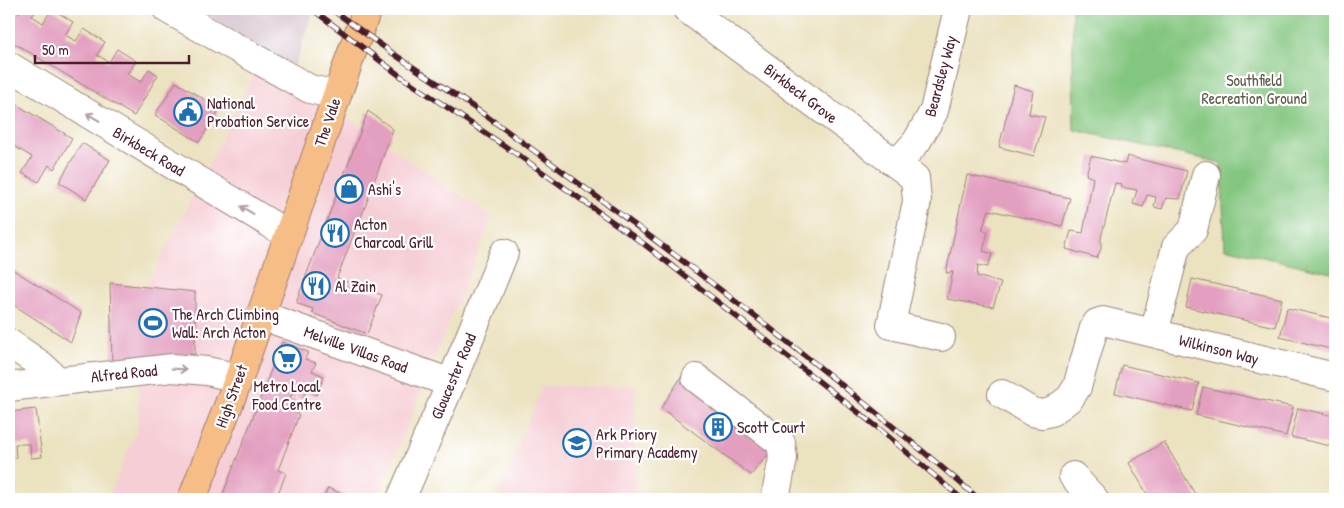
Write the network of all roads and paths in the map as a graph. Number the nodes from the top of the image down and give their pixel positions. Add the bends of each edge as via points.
1 (167, 9) edge
2 (366, 9) edge
3 (687, 9) edge
4 (958, 9) edge
5 (9, 66) edge
6 (336, 95) junction
7 (906, 171) junction
8 (1206, 175) dead end
9 (289, 235) junction
10 (504, 252) dead end
11 (260, 315) junction
12 (1154, 333) junction
13 (941, 337) dead end
14 (9, 343) edge
15 (1335, 377) edge
16 (238, 378) junction
17 (696, 378) dead end
18 (57, 380) junction
19 (451, 383) junction
20 (9, 387) edge
21 (1002, 394) dead end
22 (1073, 476) dead end
23 (192, 499) edge
24 (401, 499) edge
25 (775, 499) edge
26 (1094, 499) edge

1 - 6 street via 310,90
2 - 6 main road, The Vale
3 - 7 street, Birkbeck Grove
4 - 7 street, Beardsley Way via 934,111
9 -> 5 street, Birkbeck Road
6 - 9 main road, The Vale
7 - 13 street via 917,201 891,325
8 - 12 street via 1193,230 1176,247
9 - 11 main road, High Street
10 - 19 street, Gloucester Road
11 - 16 main road, High Street
11 - 19 street, Melville Villas Road
12 - 15 street, Wilkinson Way
12 - 21 street, Wilkinson Way via 1103,321 1097,323 1078,387 1070,398 1051,412 1032,412
14 - 18 street
18 -> 16 street, Alfred Road via 172,368
16 - 23 main road, High Street
17 - 25 street via 781,443 783,458
18 - 20 street, Alfred Road
19 - 24 street, Gloucester Road
22 - 26 street

